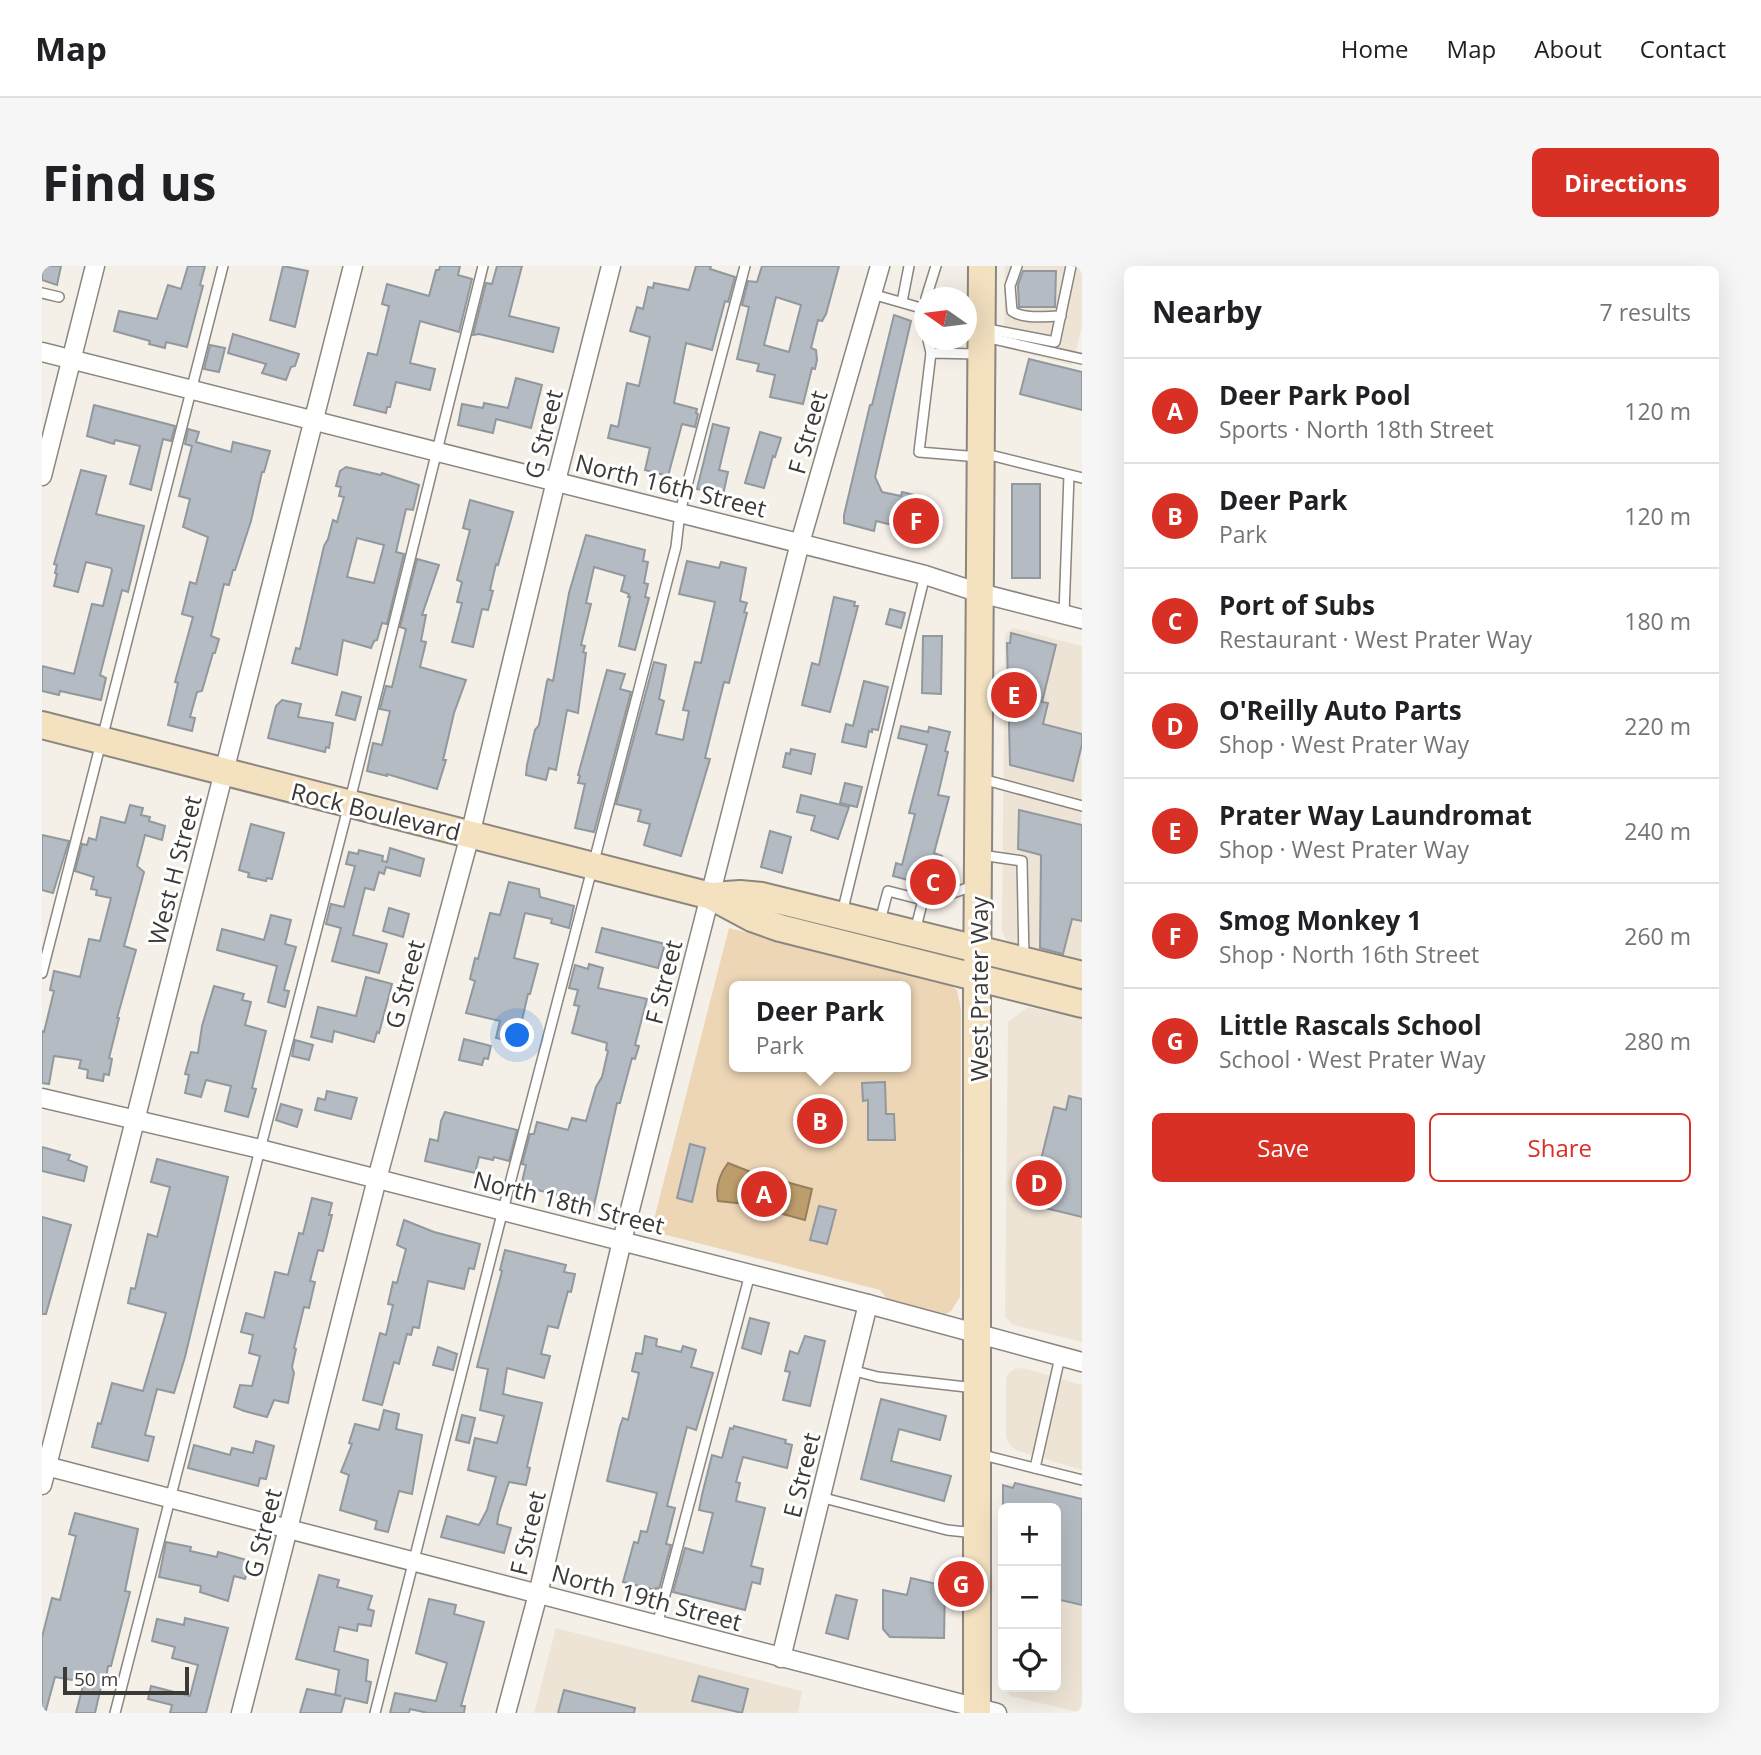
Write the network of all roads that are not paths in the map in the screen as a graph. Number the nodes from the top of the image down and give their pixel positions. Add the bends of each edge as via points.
1 (95, 266) edge
2 (223, 266) edge
3 (353, 266) edge
4 (484, 266) edge
5 (611, 266) edge
6 (745, 266) edge
7 (880, 266) edge
8 (909, 266) edge
9 (936, 266) edge
10 (982, 266) edge
11 (1017, 266) edge
12 (1071, 266) edge
13 (929, 287) edge
14 (42, 293) edge
15 (872, 294) junction
16 (59, 297) dead end
17 (902, 302) junction
18 (914, 302) edge
19 (1060, 316) junction
20 (981, 339) junction
21 (930, 350) edge
22 (42, 352) edge
23 (931, 353) junction
24 (1082, 359) edge
25 (72, 361) junction
26 (191, 390) junction
27 (314, 421) junction
28 (437, 451) junction
29 (981, 455) junction
30 (1069, 475) junction
31 (42, 476) edge
32 (1082, 478) edge
33 (556, 481) junction
34 (680, 512) junction
35 (800, 543) junction
36 (925, 575) junction
37 (980, 593) junction
38 (1063, 614) junction
39 (1082, 619) edge
40 (42, 725) edge
41 (102, 740) junction
42 (224, 773) junction
43 (979, 778) junction
44 (349, 804) junction
45 (1082, 806) edge
46 (470, 835) junction
47 (979, 855) junction
48 (593, 867) junction
49 (979, 884) junction
50 (711, 896) junction
51 (923, 900) junction
52 (841, 915) junction
53 (880, 924) junction
54 (915, 933) junction
55 (978, 948) junction
56 (1024, 960) junction
57 (42, 973) edge
58 (1082, 975) edge
59 (977, 978) junction
60 (1082, 1004) edge
61 (42, 1098) edge
62 (135, 1121) junction
63 (260, 1149) junction
64 (377, 1179) junction
65 (503, 1210) junction
66 (622, 1241) junction
67 (750, 1274) junction
68 (867, 1304) junction
69 (977, 1335) junction
70 (1060, 1357) junction
71 (1082, 1362) edge
72 (851, 1370) junction
73 (977, 1388) junction
74 (977, 1453) junction
75 (44, 1466) edge
76 (1035, 1468) junction
77 (1082, 1480) edge
78 (42, 1485) edge
79 (820, 1497) junction
80 (172, 1498) junction
81 (288, 1528) junction
82 (977, 1533) junction
83 (414, 1561) junction
84 (538, 1594) junction
85 (657, 1625) junction
86 (781, 1658) junction
87 (983, 1711) edge
88 (115, 1713) edge
89 (241, 1713) edge
90 (375, 1713) edge
91 (506, 1713) edge

1 - 25 street
2 - 26 lane
3 - 27 street, West H Street
4 - 28 lane
5 - 33 street, G Street
6 - 34 lane
7 - 15 street, F Street
8 - 17 lane
9 - 13 lane
10 - 20 main road, West Prater Way
11 - 19 lane via 1010,286 1012,310 1026,316
12 - 19 lane
14 - 16 lane
15 - 17 lane
15 - 35 street, F Street
17 - 18 lane
19 - 20 lane via 1055,342
20 - 23 lane
20 - 24 lane
20 - 29 main road, West Prater Way
21 - 23 lane
22 - 25 street, North 16th Street
23 - 29 lane via 919,452
25 - 26 street, North 16th Street
25 - 31 street
26 - 27 street, North 16th Street
26 - 41 lane
27 - 28 street, North 16th Street
27 - 42 street, West H Street
28 - 33 street, North 16th Street
28 - 44 lane
29 - 30 lane
29 - 37 main road, West Prater Way
30 - 32 lane
30 - 38 lane
33 - 34 street, North 16th Street
33 - 46 street, G Street
34 - 35 street, North 16th Street
34 - 48 lane via 676,547
35 - 36 street, North 16th Street
35 - 50 street, F Street
36 - 37 street, North 16th Street
36 - 52 lane
37 - 38 street, North 16th Street
37 - 43 main road, West Prater Way
38 - 39 street, North 16th Street
40 - 41 main road, Rock Boulevard
41 - 42 main road, Rock Boulevard
41 - 57 lane
42 - 44 main road, Rock Boulevard
42 - 62 street, West H Street
43 - 45 lane
43 - 47 main road, West Prater Way
44 - 46 main road, Rock Boulevard
44 - 63 lane
46 - 48 main road, Rock Boulevard
46 - 64 street, G Street
47 - 49 main road, West Prater Way
47 - 56 lane via 1022,862
48 - 50 main road, Rock Boulevard
48 - 65 lane
49 - 51 lane
49 - 55 main road, West Prater Way
50 - 52 main road, Rock Boulevard via 762,896
50 - 59 main road, Rock Boulevard via 780,928
50 - 66 street, F Street
51 - 53 lane via 888,891
51 - 54 lane
52 - 53 main road, Rock Boulevard
53 - 54 main road, Rock Boulevard
54 - 55 main road, Rock Boulevard
55 - 56 main road, Rock Boulevard
55 - 59 main road, West Prater Way
56 - 58 main road, Rock Boulevard
59 - 60 main road, Rock Boulevard
59 - 69 main road, West Prater Way
61 - 62 street, North 18th Street
62 - 63 street, North 18th Street
62 - 75 street, West H Street
63 - 64 street, North 18th Street
63 - 80 lane
64 - 65 street, North 18th Street
64 - 81 street, G Street
65 - 66 street, North 18th Street
65 - 83 lane
66 - 67 street, North 18th Street
66 - 84 street, F Street
67 - 68 street, North 18th Street
67 - 85 lane
68 - 69 street, North 18th Street
68 - 72 street, E Street
69 - 70 street, North 18th Street
69 - 73 main road, West Prater Way
70 - 71 street, North 18th Street
70 - 76 lane
72 - 73 lane
72 - 79 street, E Street
73 - 74 main road, West Prater Way
74 - 76 lane
74 - 82 main road, West Prater Way
75 - 78 street, West H Street
75 - 80 street, North 19th Street
76 - 77 lane
79 - 82 lane via 947,1530
79 - 86 street, E Street
80 - 81 street, North 19th Street
80 - 88 lane
81 - 83 street, North 19th Street
81 - 89 street, G Street
82 - 87 main road, West Prater Way
83 - 84 street, North 19th Street
83 - 90 lane
84 - 85 street, North 19th Street
84 - 91 street, F Street
85 - 86 street, North 19th Street
86 - 87 street, North 19th Street

